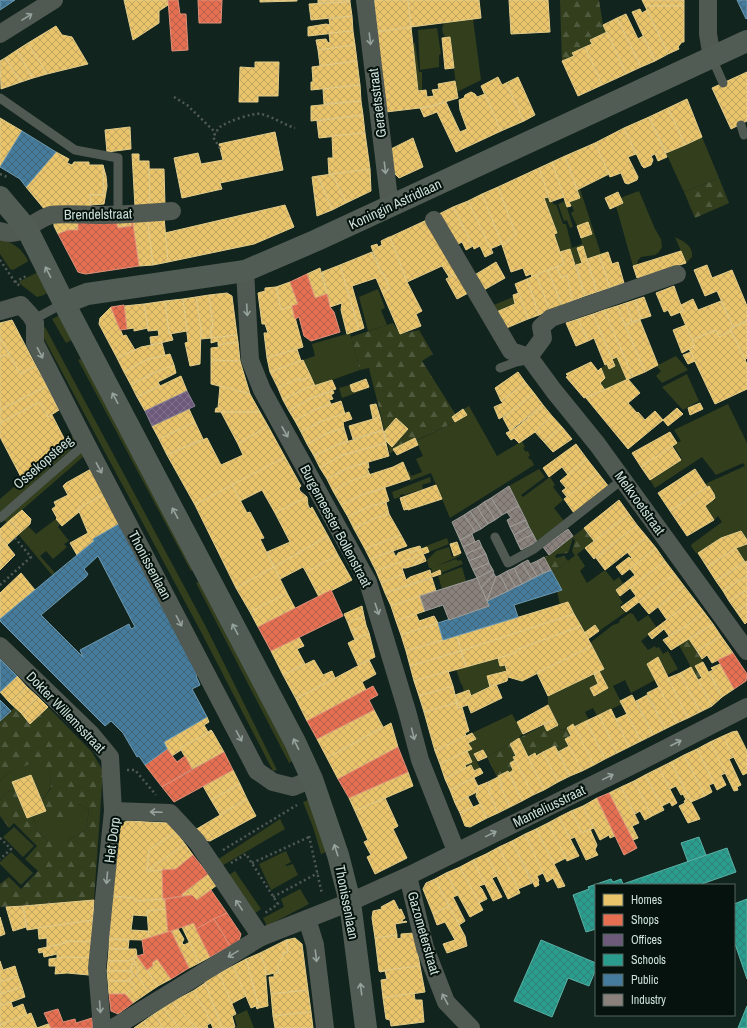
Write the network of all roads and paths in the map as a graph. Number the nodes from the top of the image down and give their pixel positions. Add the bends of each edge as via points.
1 (54, 0) edge
2 (365, 0) edge
3 (708, 0) edge
4 (0, 34) edge
5 (747, 41) edge
6 (712, 58) junction
7 (723, 83) dead end
8 (174, 97) dead end
9 (0, 98) edge
10 (741, 125) dead end
11 (295, 128) dead end
12 (216, 133) junction
13 (744, 135) dead end
14 (220, 148) dead end
15 (0, 197) edge
16 (390, 207) junction
17 (172, 211) dead end
18 (118, 215) junction
19 (434, 220) dead end
20 (27, 229) junction
21 (0, 231) edge
22 (0, 260) edge
23 (245, 271) junction
24 (677, 274) dead end
25 (15, 282) dead end
26 (64, 303) junction
27 (26, 310) junction
28 (0, 311) edge
29 (530, 358) junction
30 (500, 368) dead end
31 (86, 443) junction
32 (623, 480) junction
33 (0, 518) edge
34 (495, 537) dead end
35 (15, 538) dead end
36 (0, 585) edge
37 (0, 646) edge
38 (747, 651) edge
39 (747, 707) edge
40 (111, 770) junction
41 (312, 779) junction
42 (293, 787) junction
43 (298, 804) junction
44 (113, 811) junction
45 (300, 811) dead end
46 (170, 813) junction
47 (307, 830) dead end
48 (309, 837) junction
49 (0, 838) edge
50 (456, 851) junction
51 (0, 859) edge
52 (252, 863) junction
53 (213, 866) junction
54 (318, 872) junction
55 (408, 876) junction
56 (273, 897) junction
57 (350, 902) junction
58 (325, 911) junction
59 (307, 919) junction
60 (252, 922) junction
61 (261, 937) junction
62 (102, 1028) edge
63 (113, 1028) edge
64 (325, 1028) edge
65 (366, 1028) edge
66 (471, 1028) edge

4 -> 1 street
2 -> 16 street, Geraetsstraat
3 - 6 street via 708,34
5 - 6 main road, Koningin Astridlaan
6 - 7 lane
6 - 16 main road, Koningin Astridlaan
8 - 12 path via 187,105
9 - 18 lane via 75,150 118,158
10 - 13 lane
11 - 12 path via 258,113 228,122
12 - 14 path via 213,137
15 - 20 main road, Thonissenlaan
16 - 23 main road, Koningin Astridlaan
17 - 18 street, Brendelstraat
18 - 20 street, Brendelstraat via 52,215
19 - 29 street via 511,351
20 - 21 street via 16,232
26 -> 20 main road, Thonissenlaan
22 - 25 path
23 - 26 main road, Koningin Astridlaan via 87,294
23 -> 50 street, Burgemeester Bollenstraat via 250,360 262,390 368,582 420,760
24 - 29 street via 551,318 541,327 543,338
26 - 27 lane via 40,316
41 -> 26 main road, Thonissenlaan via 295,742
27 - 28 street
27 -> 31 street, Thonissenlaan via 35,322 35,343
29 - 30 lane
29 - 32 street, Melkvoetstraat
31 - 33 lane, Ossekopsteeg
31 -> 42 street, Thonissenlaan via 257,771 273,782
32 - 34 lane via 534,549 508,563
32 - 38 street, Melkvoetstraat
35 - 36 path via 31,557
37 - 40 street, Dokter Willemsstraat via 91,734 110,757
50 -> 39 street, Manteliusstraat
40 - 44 street, Dokter Willemsstraat
40 - 46 path via 135,770
41 - 42 street
57 -> 41 main road, Thonissenlaan via 338,855
42 - 43 path
43 - 45 path
43 - 53 path
46 -> 44 street, Het Dorp
44 -> 62 street, Het Dorp via 97,968
46 - 53 street
47 - 48 path
48 - 52 path
48 - 54 path
49 - 51 path via 11,849
50 - 55 street, Manteliusstraat
52 - 53 path via 246,854
52 - 56 path
60 -> 53 street
54 - 56 path
54 - 58 path
55 - 57 street, Manteliusstraat
66 -> 55 street, Gazometerstraat via 446,1002 425,948
56 - 60 path via 278,904
57 - 58 street
65 -> 57 main road, Thonissenlaan
58 - 59 street
59 - 61 street
59 -> 64 street via 315,945
60 - 61 street
61 -> 63 street

